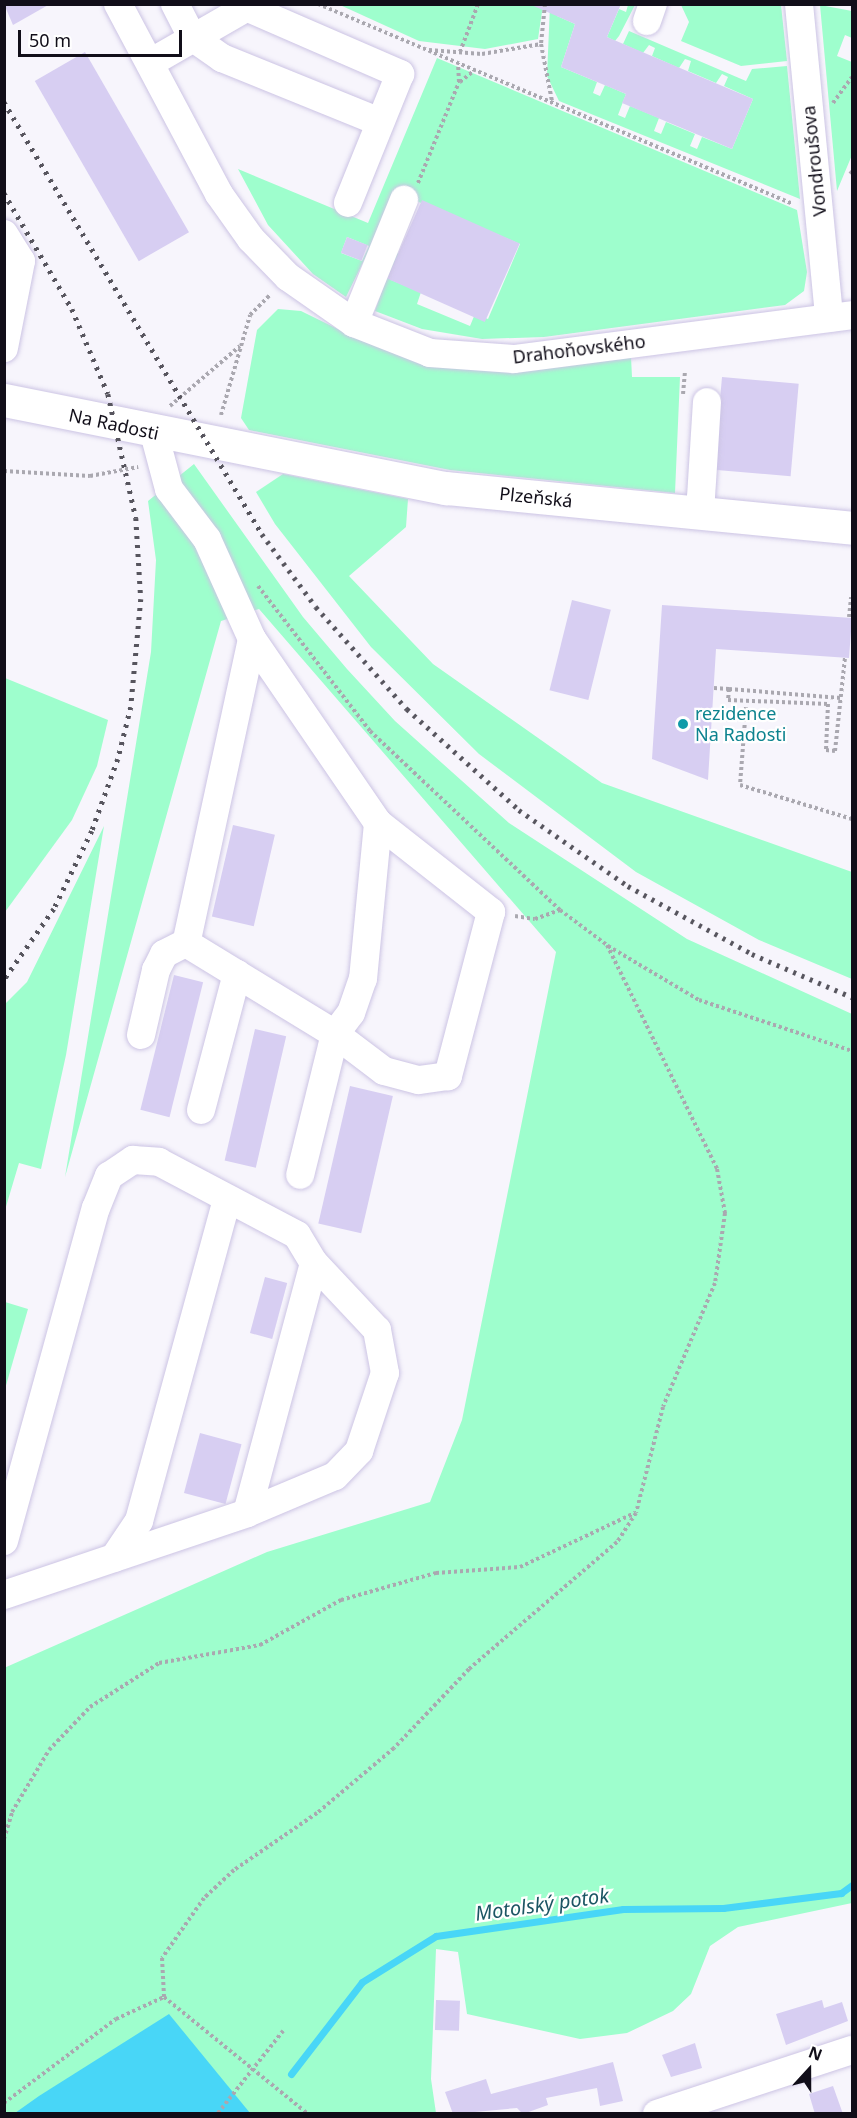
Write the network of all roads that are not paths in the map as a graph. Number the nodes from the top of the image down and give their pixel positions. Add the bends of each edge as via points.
1 (118, 4) edge
2 (175, 4) edge
3 (799, 4) edge
4 (240, 7) edge
5 (192, 37) junction
6 (150, 63) junction
7 (377, 121) junction
8 (404, 200) road end
9 (348, 203) dead end
10 (4, 234) edge
11 (841, 317) edge
12 (354, 323) junction
13 (4, 348) edge
14 (4, 400) edge
15 (707, 402) dead end
16 (159, 436) junction
17 (223, 446) joint
18 (700, 513) junction
19 (852, 528) edge
20 (252, 639) junction
21 (378, 823) junction
22 (186, 943) junction
23 (237, 974) junction
24 (334, 1034) junction
25 (141, 1035) dead end
26 (201, 1110) dead end
27 (300, 1175) dead end
28 (227, 1199) junction
29 (314, 1263) junction
30 (247, 1513) junction
31 (4, 1541) edge
32 (114, 1558) junction
33 (4, 1595) edge
34 (852, 2050) edge
35 (657, 2114) edge

1 - 6 street, Drahoňovského
2 - 5 street
3 - 11 street, Vondroušova via 819,216
4 - 5 street
4 - 7 street via 400,74
5 - 6 street
5 - 7 street via 222,58
6 - 12 street, Drahoňovského via 219,194 251,240 288,277
7 - 9 street
8 - 12 street
10 - 13 street via 21,261
11 - 12 street, Drahoňovského via 514,359 430,353
14 - 16 main road, Na Radosti
15 - 18 street
16 - 17 main road, Na Radosti
16 - 20 street via 169,489 207,539
17 - 18 main road, Plzeňská via 446,489
18 - 19 main road, Plzeňská
20 - 21 street
20 - 22 street
21 - 24 street via 363,979 351,1012
21 - 24 street via 490,912 448,1076 418,1080 384,1071
22 - 23 street
22 - 25 street via 164,954 156,970
23 - 24 street
23 - 26 street
24 - 27 street
28 - 29 street via 297,1235
28 - 31 street via 159,1162 133,1160 109,1176
28 - 32 street via 139,1521
29 - 30 street
29 - 30 street via 377,1330 385,1373 359,1451 335,1476
30 - 32 street
32 - 33 street
34 - 35 street

